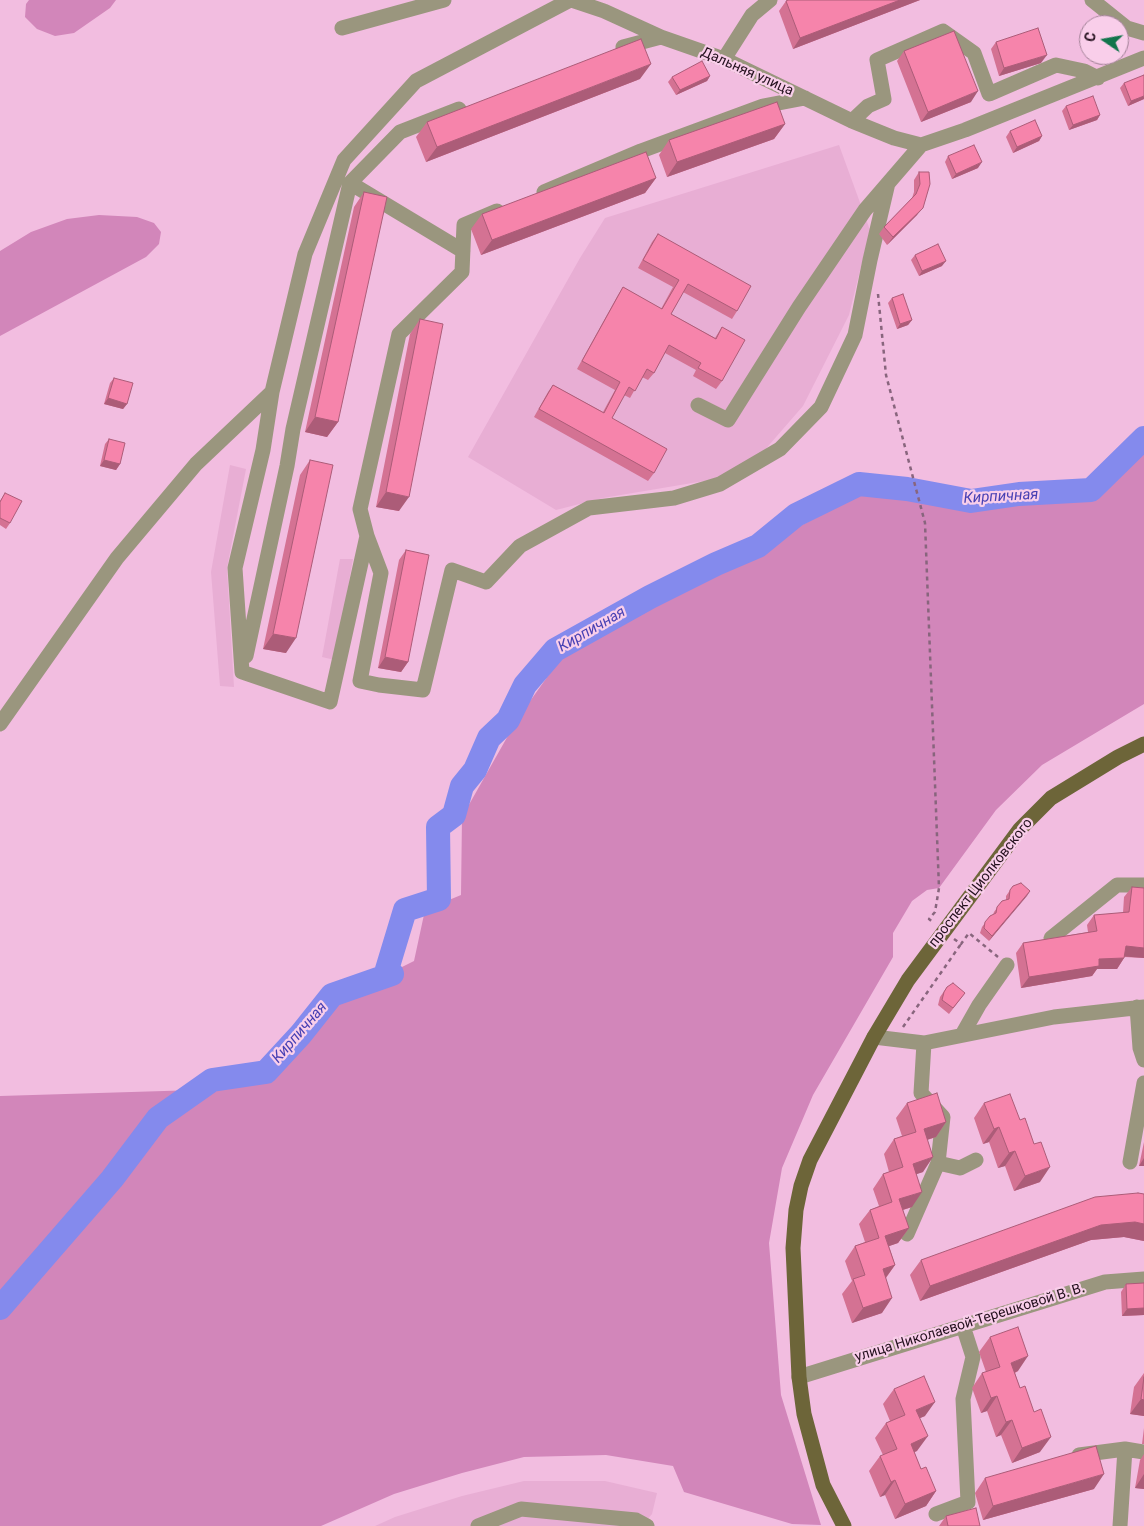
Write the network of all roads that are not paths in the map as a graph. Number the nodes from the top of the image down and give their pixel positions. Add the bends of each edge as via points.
1 (444, 0) edge
2 (570, 0) edge
3 (770, 0) edge
4 (1092, 0) edge
5 (606, 5) edge
6 (342, 28) dead end
7 (1144, 33) edge
8 (661, 37) junction
9 (608, 52) edge
10 (1144, 58) edge
11 (724, 59) junction
12 (1098, 78) junction
13 (805, 98) junction
14 (473, 104) edge
15 (852, 121) junction
16 (922, 146) junction
17 (350, 183) junction
18 (888, 183) junction
19 (526, 199) edge
20 (508, 206) edge
21 (463, 251) junction
22 (272, 392) junction
23 (698, 405) dead end
24 (367, 536) junction
25 (242, 672) junction
26 (0, 724) edge
27 (1144, 744) edge
28 (1144, 885) edge
29 (1051, 938) edge
30 (1007, 965) dead end
31 (1141, 1007) edge
32 (962, 1035) junction
33 (874, 1037) junction
34 (924, 1043) junction
35 (1144, 1060) edge
36 (1144, 1083) edge
37 (976, 1160) dead end
38 (938, 1162) junction
39 (1130, 1162) dead end
40 (907, 1234) edge
41 (1144, 1279) edge
42 (963, 1326) junction
43 (799, 1377) junction
44 (1125, 1449) junction
45 (1144, 1452) edge
46 (1066, 1457) edge
47 (936, 1514) dead end
48 (478, 1526) edge
49 (648, 1526) edge
50 (844, 1526) edge
51 (1120, 1526) edge

1 - 6 street
2 - 5 street, Дальняя улица
2 - 22 street via 416,81 344,160 305,254
3 - 11 street via 752,15
4 - 7 street via 1127,28
5 - 8 street, Дальняя улица
8 - 9 street
8 - 11 street, Дальняя улица
10 - 12 street
11 - 13 street, Дальняя улица
12 - 15 street via 1084,71 1056,65 989,94 974,53 943,31 878,60 884,99 868,106
12 - 16 street
13 - 15 street, Дальняя улица
13 - 19 street via 763,106 641,151
14 - 17 street via 400,132
15 - 16 street, Дальняя улица
16 - 18 street
17 - 21 street
17 - 25 street via 293,429
18 - 23 street via 865,210 799,307 728,420
18 - 24 street via 855,335 820,407 780,449 720,484 674,498 589,508 520,546 486,582 452,570 424,690 360,682 381,573
20 - 21 street via 464,225
21 - 24 street via 462,272 399,334 360,509
22 - 25 street via 263,450 234,568
22 - 26 street via 196,464 117,558
24 - 25 street via 330,702
27 - 33 main road, проспект Циолковского via 1051,798 1020,829 908,980
28 - 29 street via 1117,885
30 - 32 street
31 - 32 street via 1054,1018
31 - 35 street via 1140,1048
32 - 34 street
33 - 34 street
33 - 43 main road, проспект Циолковского via 810,1160 801,1186 793,1248
34 - 38 street via 921,1093 944,1117
36 - 39 street
37 - 38 street via 960,1168
38 - 40 street
41 - 42 street, улица Николаевой-Терешковой В. В. via 1105,1282
42 - 43 street, улица Николаевой-Терешковой В. В.
42 - 47 street via 973,1357 963,1399 968,1502
43 - 50 main road, проспект Циолковского via 804,1414 823,1485
44 - 45 street
44 - 46 street
44 - 51 street
48 - 49 street via 521,1509 636,1520

